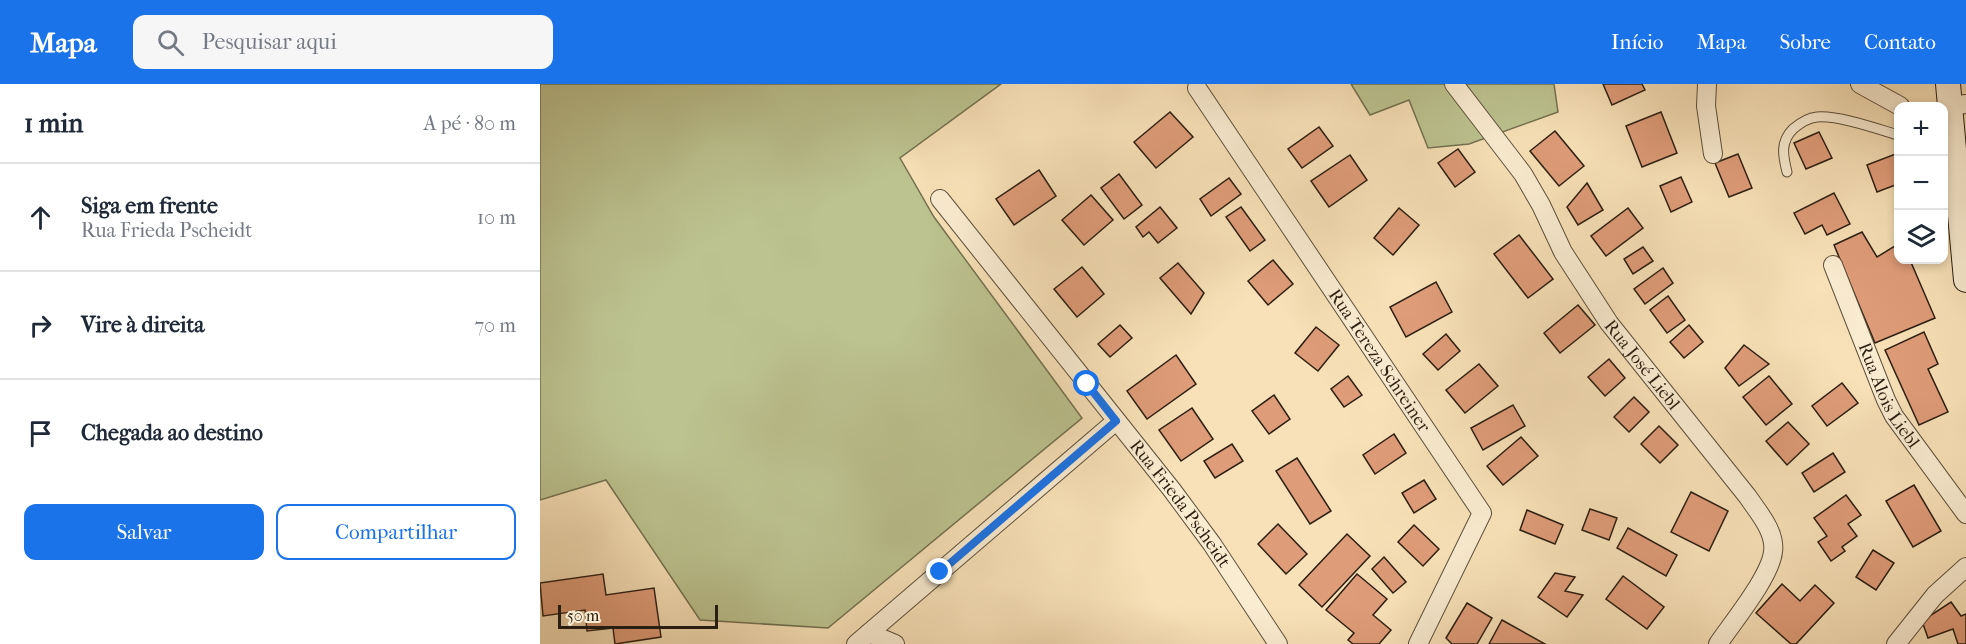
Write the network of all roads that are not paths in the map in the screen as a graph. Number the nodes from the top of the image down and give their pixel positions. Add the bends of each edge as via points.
1 (1454, 84) edge
2 (1707, 84) edge
3 (1860, 84) edge
4 (1197, 88) dead end
5 (1955, 98) edge
6 (1894, 103) edge
7 (1894, 134) edge
8 (1949, 147) edge
9 (1713, 154) dead end
10 (1787, 172) dead end
11 (940, 199) dead end
12 (1833, 265) dead end
13 (1966, 280) edge
14 (1116, 421) junction
15 (1966, 514) edge
16 (1966, 567) edge
17 (862, 638) edge
18 (895, 644) edge
19 (1278, 644) edge
20 (1418, 644) edge
21 (1718, 644) edge
22 (1896, 644) edge

1 - 21 street, Rua José Liebl via 1522,174 1563,252 1609,323 1748,497 1770,533 1774,551 1767,569
2 - 9 street
3 - 6 street
4 - 20 street, Rua Tereza Schreiner via 1482,513
5 - 8 street
7 - 10 lane via 1818,117 1802,121 1783,145
8 - 13 street
11 - 14 street, Rua Frieda Pscheidt
12 - 15 street, Rua Alois Liebl via 1894,416
14 - 17 street
14 - 19 street, Rua Frieda Pscheidt via 1212,544
16 - 22 street via 1935,595
17 - 18 street

